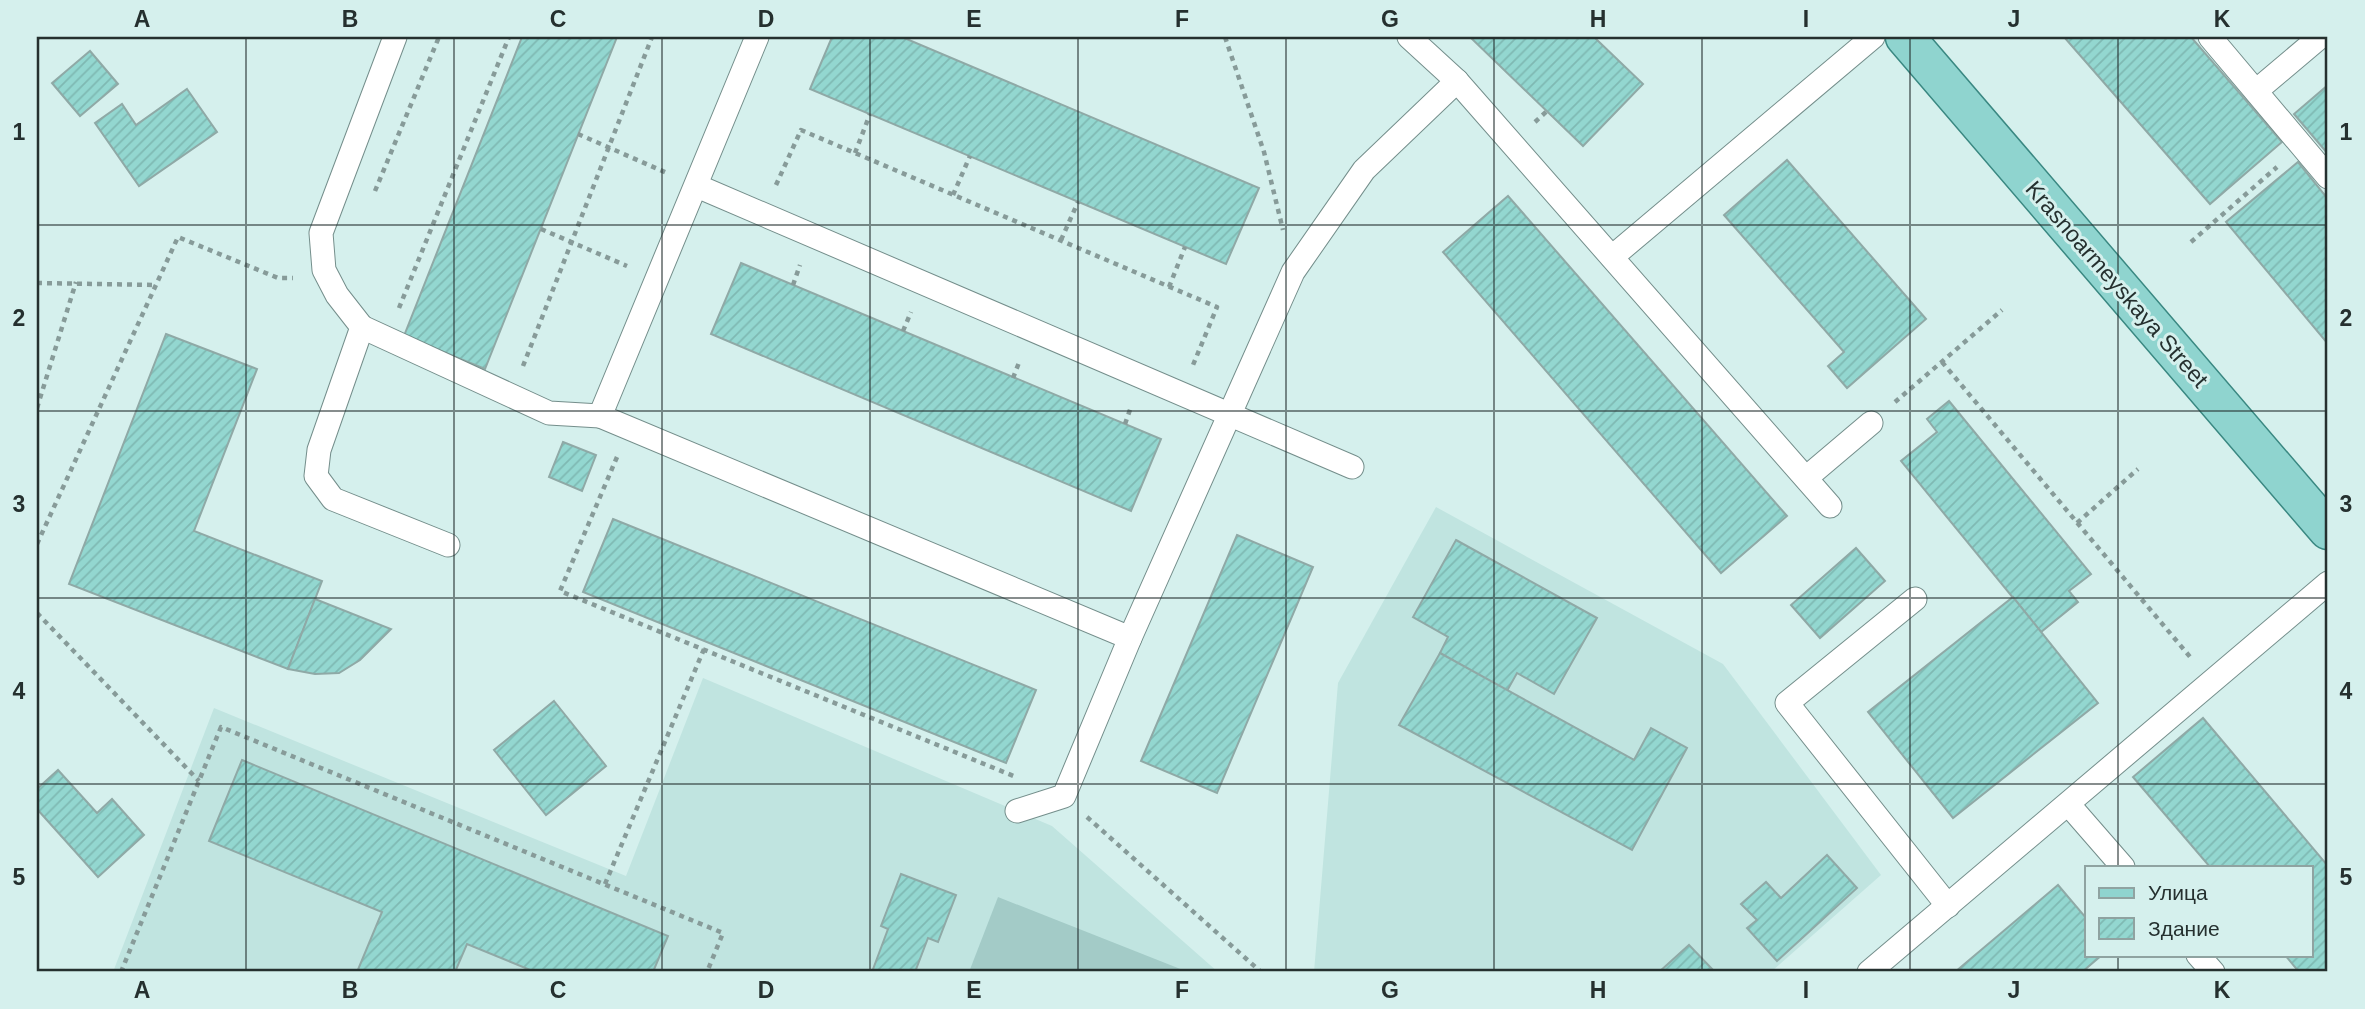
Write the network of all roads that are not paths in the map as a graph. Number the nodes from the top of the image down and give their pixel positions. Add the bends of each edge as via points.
1 (395, 37) edge
2 (757, 37) edge
3 (1409, 37) edge
4 (1873, 37) edge
5 (1905, 37) edge
6 (2210, 37) edge
7 (2320, 37) edge
8 (1457, 81) junction
9 (2256, 92) junction
10 (2328, 177) edge
11 (697, 186) junction
12 (1612, 257) junction
13 (362, 327) junction
14 (1230, 415) junction
15 (600, 416) junction
16 (1871, 423) road end
17 (1352, 467) dead end
18 (1806, 478) junction
19 (1830, 506) dead end
20 (2328, 530) edge
21 (448, 545) dead end
22 (2328, 583) edge
23 (1915, 599) dead end
24 (1130, 638) junction
25 (2069, 805) junction
26 (1017, 811) dead end
27 (2122, 866) edge
28 (1948, 906) junction
29 (2199, 956) edge
30 (1869, 972) edge
31 (2213, 972) edge

1 - 13 lane via 321,233 324,270
2 - 11 lane
3 - 8 lane
4 - 12 lane
5 - 20 main road, Krasnoarmeyskaya Street
6 - 9 lane
7 - 9 lane
8 - 12 lane
8 - 14 lane via 1364,170 1293,272
9 - 10 lane
11 - 14 lane
11 - 15 lane
12 - 18 lane
13 - 15 lane via 549,413
13 - 21 lane via 319,450 316,476 333,499
14 - 17 lane
14 - 24 lane
15 - 24 lane
16 - 18 lane
18 - 19 lane
22 - 25 lane
23 - 28 lane via 1787,703
24 - 26 lane via 1064,796
25 - 27 lane
25 - 28 lane
28 - 30 lane
29 - 31 lane

